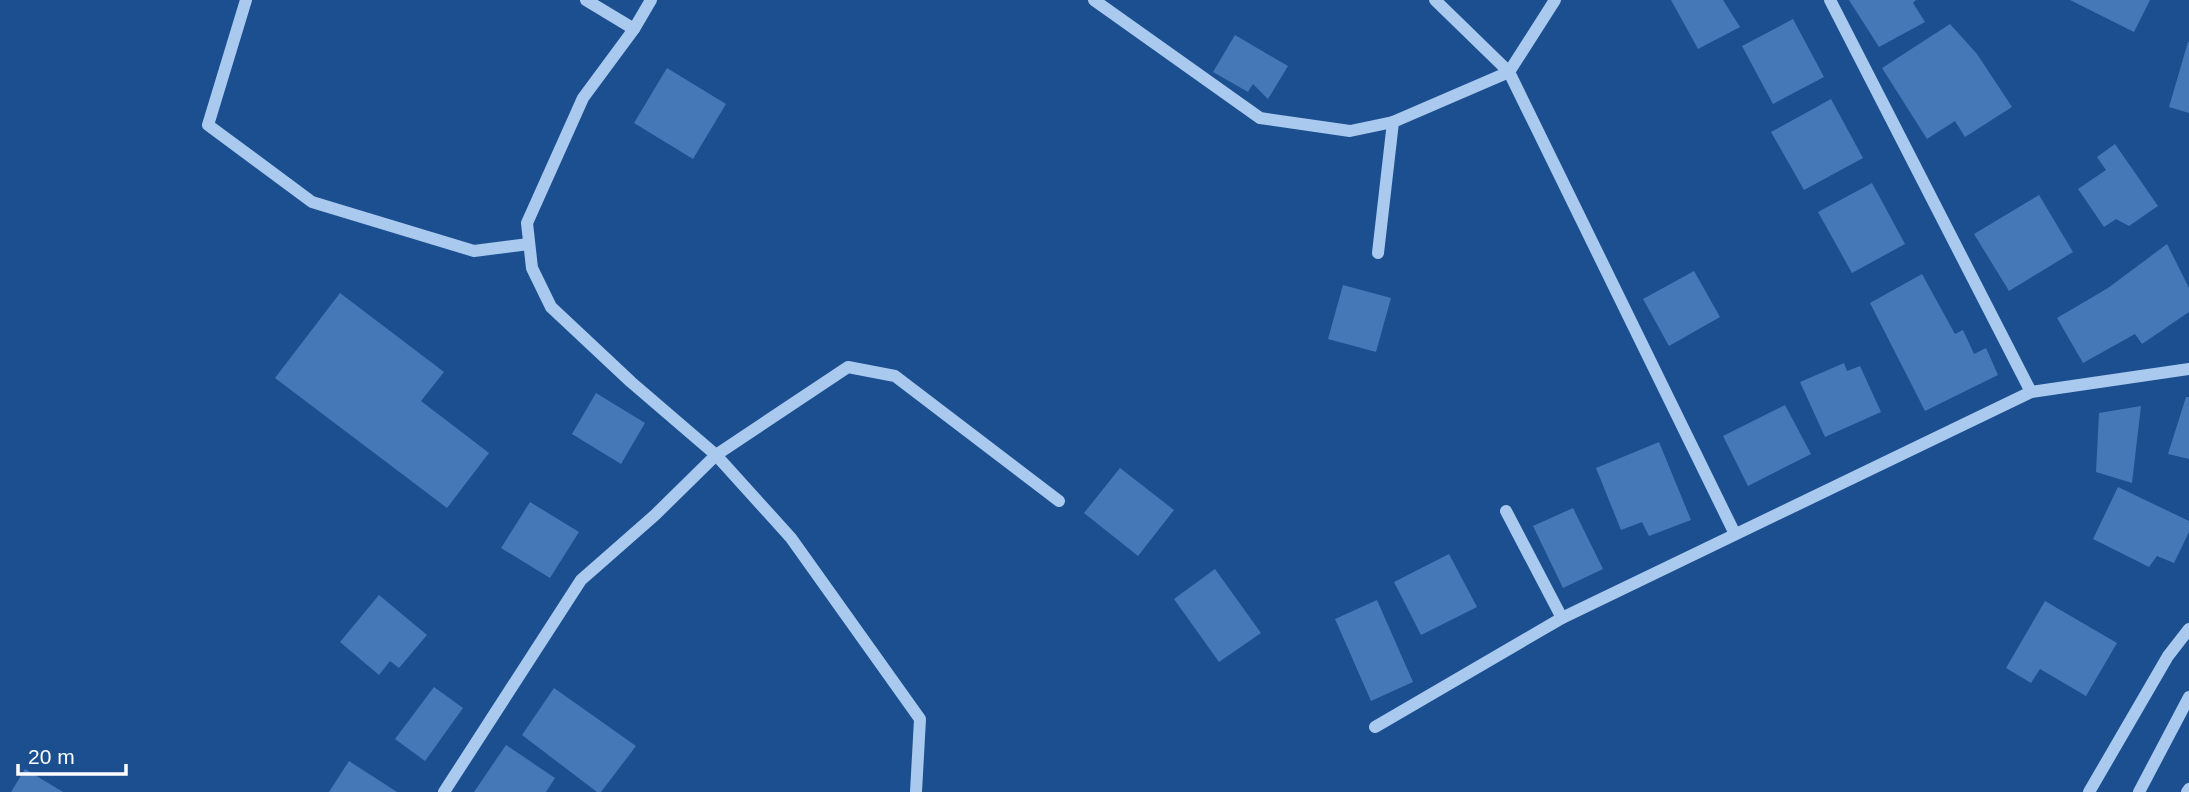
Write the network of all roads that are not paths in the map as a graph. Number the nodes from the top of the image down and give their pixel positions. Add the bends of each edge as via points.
1 (246, 0) edge
2 (586, 0) edge
3 (651, 0) edge
4 (1094, 0) edge
5 (1435, 0) edge
6 (1555, 0) edge
7 (1830, 0) edge
8 (634, 29) junction
9 (1509, 72) junction
10 (1393, 121) junction
11 (529, 244) junction
12 (1378, 253) dead end
13 (2189, 369) edge
14 (2031, 392) junction
15 (716, 455) junction
16 (1059, 501) dead end
17 (1506, 511) dead end
18 (1735, 534) junction
19 (1562, 618) junction
20 (2189, 629) edge
21 (2189, 697) edge
22 (1375, 727) dead end
23 (444, 792) edge
24 (916, 792) edge
25 (2089, 792) edge
26 (2139, 792) edge

1 - 11 street via 208,125 312,202 474,251
2 - 8 street
3 - 8 street
4 - 10 street via 1260,118 1350,131
5 - 9 street
6 - 9 street
7 - 14 street
8 - 11 street via 583,98 527,223
9 - 10 street
9 - 18 street
10 - 12 street
11 - 15 street via 531,268 551,307
13 - 14 street
14 - 18 street
15 - 16 street via 848,368 895,376
15 - 23 street via 581,580
15 - 24 street via 791,538 920,719
17 - 19 street
18 - 19 street
19 - 22 street
20 - 25 street via 2168,656
21 - 26 street

